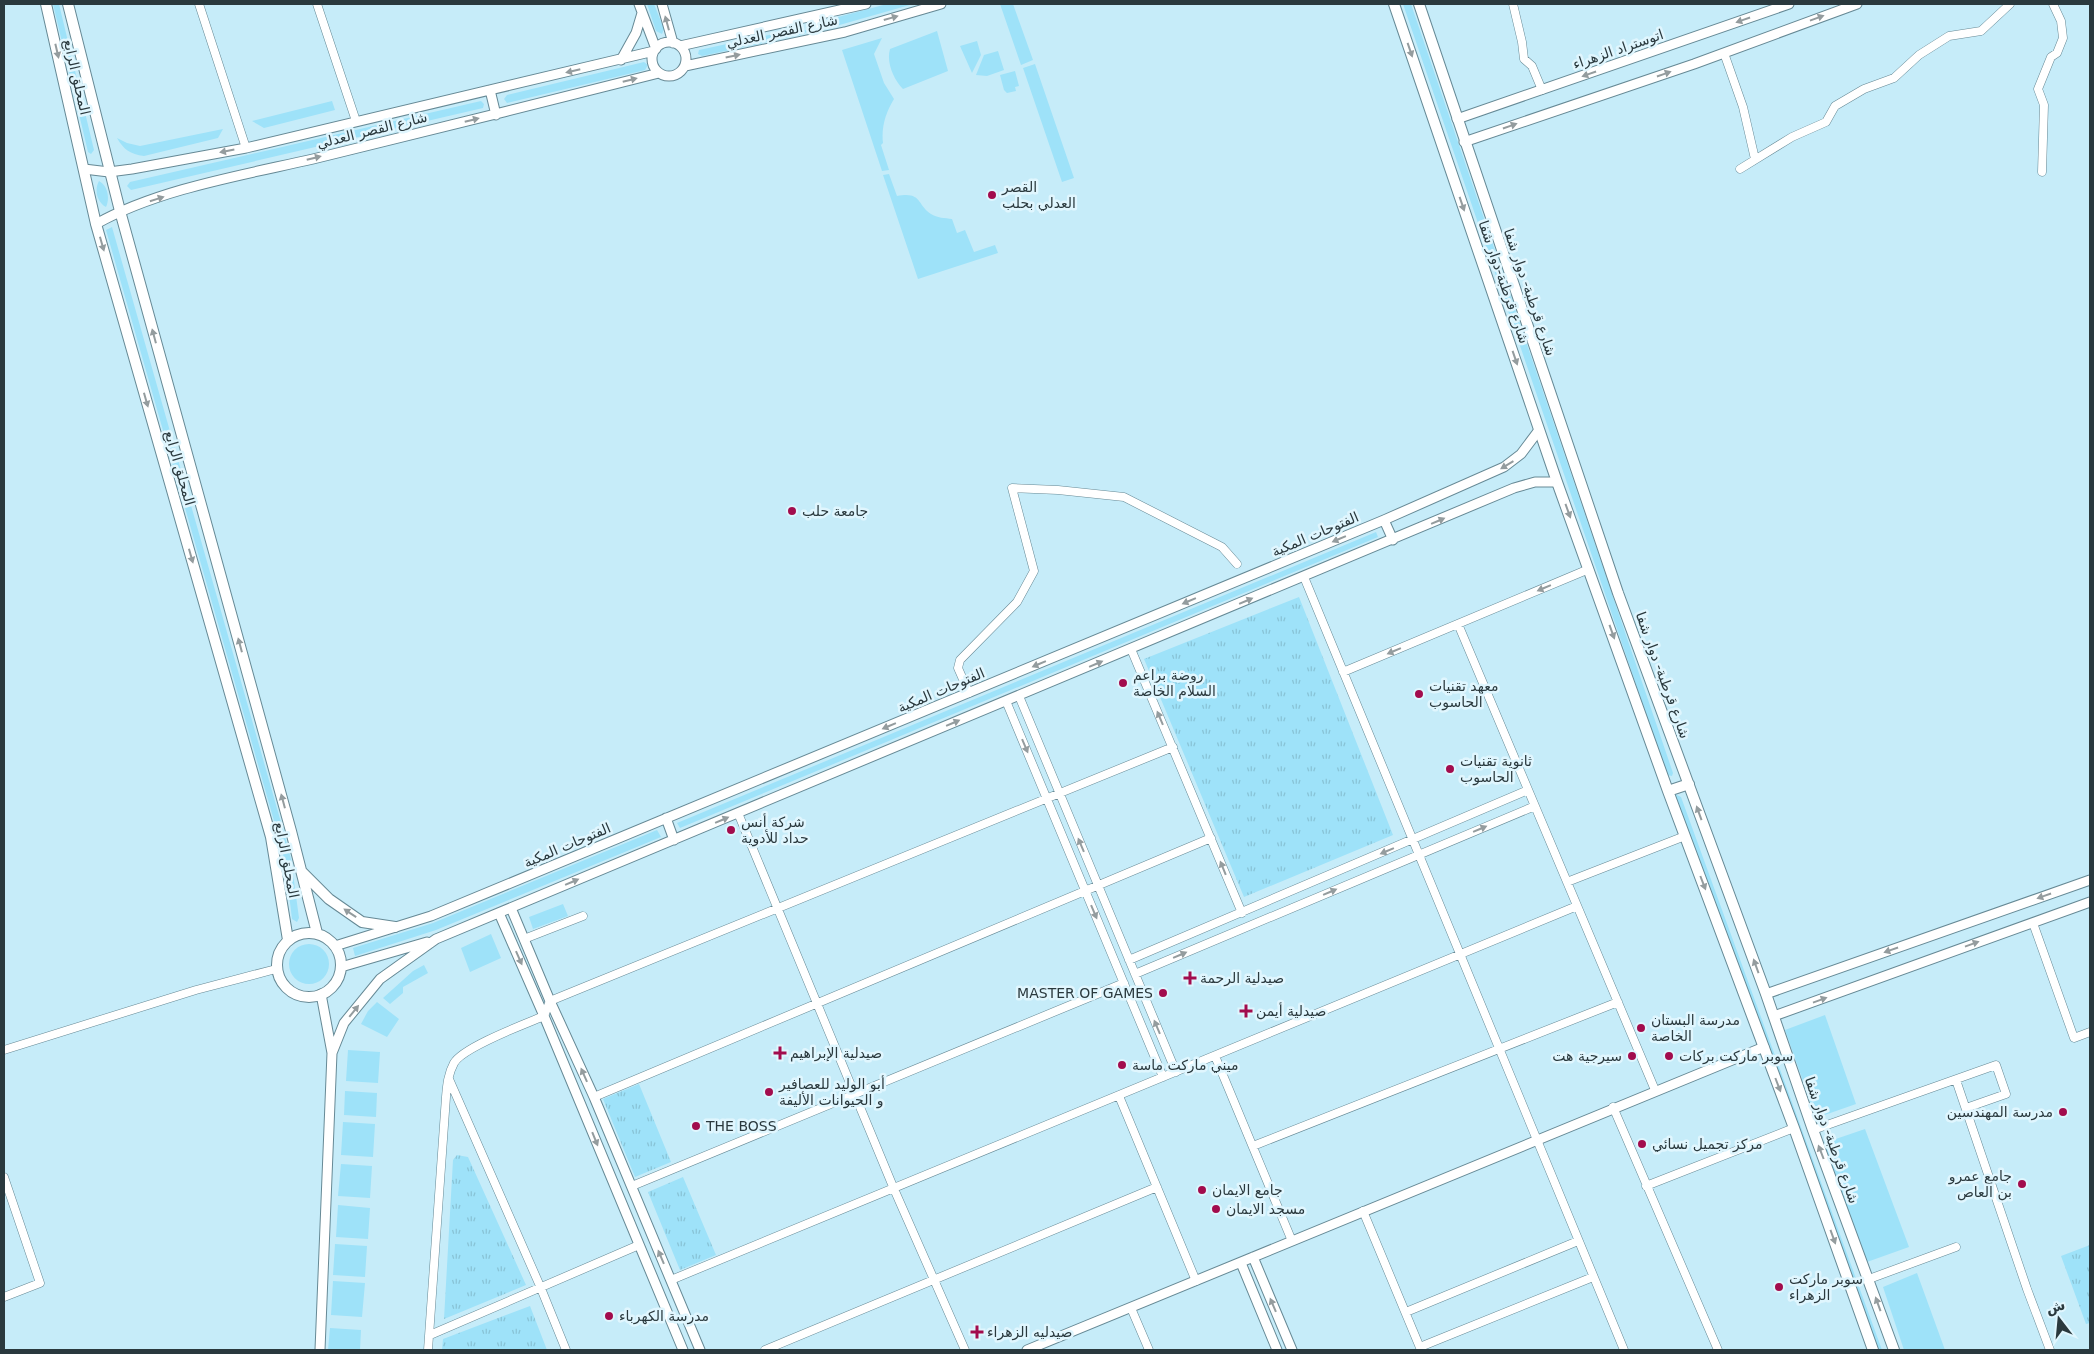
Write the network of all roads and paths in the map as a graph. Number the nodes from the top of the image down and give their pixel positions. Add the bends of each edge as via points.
1 (46, 4) edge
2 (68, 4) edge
3 (199, 4) edge
4 (317, 4) edge
5 (662, 4) edge
6 (866, 4) edge
7 (941, 4) edge
8 (1394, 4) edge
9 (1419, 4) edge
10 (1513, 4) edge
11 (1789, 4) edge
12 (1857, 4) edge
13 (2010, 4) edge
14 (2053, 4) edge
15 (641, 8) edge
16 (814, 17) junction
17 (819, 37) junction
18 (677, 44) junction
19 (655, 50) junction
20 (1724, 53) junction
21 (621, 60) junction
22 (685, 66) junction
23 (659, 73) junction
24 (490, 90) junction
25 (1542, 90) junction
26 (496, 114) junction
27 (1457, 119) junction
28 (356, 121) junction
29 (1464, 142) junction
30 (246, 148) junction
31 (1755, 159) junction
32 (84, 169) junction
33 (1740, 169) dead end
34 (109, 172) junction
35 (2042, 172) dead end
36 (120, 211) junction
37 (96, 224) junction
38 (1539, 430) junction
39 (1557, 482) junction
40 (1384, 520) junction
41 (1393, 540) junction
42 (1237, 564) dead end
43 (1589, 569) junction
44 (1304, 577) junction
45 (1618, 593) junction
46 (1600, 600) junction
47 (1458, 624) junction
48 (1131, 649) junction
49 (1343, 672) junction
50 (969, 692) junction
51 (1019, 696) junction
52 (1006, 701) junction
53 (1173, 747) junction
54 (1689, 784) junction
55 (1528, 790) junction
56 (1668, 791) junction
57 (1060, 793) junction
58 (1047, 798) junction
59 (1535, 806) junction
60 (738, 813) junction
61 (666, 818) junction
62 (1685, 836) junction
63 (1211, 838) junction
64 (674, 840) junction
65 (1412, 840) junction
66 (1418, 855) junction
67 (302, 872) junction
68 (2090, 880) edge
69 (1567, 882) junction
70 (1098, 886) junction
71 (1085, 891) junction
72 (2090, 902) edge
73 (1577, 906) junction
74 (511, 908) junction
75 (777, 908) junction
76 (499, 913) junction
77 (1242, 913) junction
78 (583, 916) dead end
79 (2032, 923) junction
80 (395, 928) junction
81 (317, 933) junction
82 (436, 939) junction
83 (524, 939) junction
84 (288, 940) junction
85 (335, 946) junction
86 (1460, 954) junction
87 (1129, 960) junction
88 (341, 967) junction
89 (276, 969) junction
90 (1135, 974) junction
91 (1124, 983) junction
92 (321, 994) junction
93 (1766, 994) junction
94 (550, 1001) junction
95 (1618, 1002) junction
96 (817, 1004) junction
97 (544, 1016) junction
98 (1774, 1016) junction
99 (2090, 1032) edge
100 (1764, 1047) junction
101 (1499, 1049) junction
102 (4, 1050) edge
103 (332, 1053) junction
104 (1215, 1056) junction
105 (1176, 1072) junction
106 (1163, 1077) junction
107 (448, 1078) junction
108 (1956, 1080) junction
109 (1655, 1090) junction
110 (854, 1095) junction
111 (1119, 1096) junction
112 (594, 1097) junction
113 (1613, 1107) junction
114 (1966, 1108) junction
115 (1794, 1128) junction
116 (1813, 1130) junction
117 (1536, 1140) junction
118 (1253, 1146) junction
119 (4, 1177) edge
120 (632, 1186) junction
121 (1646, 1186) junction
122 (1157, 1187) junction
123 (894, 1189) junction
124 (1363, 1212) junction
125 (1844, 1213) junction
126 (1827, 1220) junction
127 (1292, 1241) junction
128 (1578, 1242) junction
129 (639, 1245) junction
130 (1956, 1247) dead end
131 (1253, 1257) junction
132 (1240, 1263) junction
133 (1593, 1277) junction
134 (935, 1279) junction
135 (1869, 1279) junction
136 (671, 1280) junction
137 (1196, 1281) junction
138 (540, 1286) junction
139 (4, 1297) edge
140 (1131, 1308) junction
141 (1406, 1312) junction
142 (430, 1335) junction
143 (1421, 1349) edge
144 (320, 1350) edge
145 (428, 1350) edge
146 (566, 1350) edge
147 (684, 1350) edge
148 (700, 1350) edge
149 (765, 1350) edge
150 (965, 1350) edge
151 (1027, 1350) edge
152 (1149, 1350) edge
153 (1277, 1350) edge
154 (1292, 1350) edge
155 (1624, 1350) edge
156 (1716, 1350) edge
157 (1874, 1350) edge
158 (1894, 1350) edge
159 (2050, 1350) edge

1 -> 32 main road, المحلق الرابع
2 - 34 main road, المحلق الرابع
3 - 30 street
4 - 28 street
18 -> 5 street
6 - 16 street, شارع القصر العدلي
17 -> 7 street, شارع القصر العدلي
8 -> 38 main road, شارع قرطبة-دوار شفا
9 - 27 main road, شارع قرطبة- دوار شفا
10 - 25 street via 1524,59 1532,66
11 -> 25 street, اتوستراد الزهراء
20 -> 12 street
13 - 31 street via 1981,31 1949,36 1919,55 1894,78 1864,88 1835,106 1826,122
14 - 35 street via 2063,38 2038,89 2044,105
15 - 19 street
15 - 21 street via 634,37
16 - 17 street
16 - 18 street, شارع القصر العدلي
22 -> 17 street, شارع القصر العدلي
18 - 19 street via 665,43
18 - 22 street via 686,56
19 - 21 street, شارع القصر العدلي
19 - 23 street via 652,61
29 -> 20 street
20 - 31 street via 1744,107
21 -> 24 street, شارع القصر العدلي
22 - 23 street via 674,76
26 -> 23 street, شارع القصر العدلي
24 - 26 street
24 - 28 street, شارع القصر العدلي
25 - 27 street, اتوستراد الزهراء
36 -> 26 street, شارع القصر العدلي via 192,188
27 - 29 main road, شارع قرطبة- دوار شفا
28 - 30 street, شارع القصر العدلي
29 - 45 main road, شارع قرطبة- دوار شفا
30 -> 34 street, شارع القصر العدلي
31 - 33 street
32 - 34 street, شارع القصر العدلي
32 - 37 main road, المحلق الرابع
34 - 36 main road, المحلق الرابع
36 - 37 street, شارع القصر العدلي
67 -> 36 main road, المحلق الرابع
37 -> 84 main road, المحلق الرابع via 270,838
38 - 39 main road, شارع قرطبة-دوار شفا
38 -> 40 street, الفتوحات المكية via 1521,454 1504,467
41 -> 39 street via 1521,486 1543,481
39 -> 43 main road, شارع قرطبة-دوار شفا
40 - 41 street
40 -> 50 street, الفتوحات المكية
41 - 44 street
42 - 50 street via 1222,547 1124,497 1012,488 1034,572 1017,602 960,660 958,668
43 - 46 main road, شارع قرطبة-دوار شفا
43 -> 47 street
48 -> 44 street
44 - 49 street
45 - 46 main road
45 - 54 main road, شارع قرطبة- دوار شفا
46 -> 56 main road, شارع قرطبة-دوار شفا
47 -> 49 street
47 - 55 street
51 -> 48 street
53 -> 48 street
49 - 65 street
50 -> 61 street, الفتوحات المكية
51 - 52 street
51 - 57 street
52 -> 58 street
60 -> 52 street
53 - 57 street
53 - 63 street
54 - 56 main road
93 -> 54 main road, شارع قرطبة- دوار شفا
55 - 59 street
55 - 65 street
56 - 62 main road, شارع قرطبة-دوار شفا
57 - 58 street
70 -> 57 street
58 - 71 street
58 - 75 street
66 -> 59 street
59 - 69 street
64 -> 60 street
60 - 75 street
61 - 64 street
61 - 80 street, الفتوحات المكية
62 - 69 street
62 -> 100 main road, شارع قرطبة-دوار شفا
63 - 70 street
77 -> 63 street
74 -> 64 street
65 - 66 street
65 -> 77 street
66 - 86 street
90 -> 66 street
80 -> 67 main road via 362,922 329,900
67 - 81 main road, المحلق الرابع
68 -> 93 street
69 - 73 street
70 - 71 street
70 - 87 street
71 -> 91 street
71 - 96 street
72 - 79 street
73 - 86 street
73 - 95 street
74 - 76 street
74 - 83 street
75 - 94 street
75 - 96 street
76 - 82 street
76 -> 97 street
77 - 87 street
78 - 83 street
98 -> 79 street
79 - 99 street via 2074,1038
80 - 85 street, الفتوحات المكية
81 - 84 main road via 298,934
81 - 85 main road
82 - 88 street
103 -> 82 street via 344,1024 380,979
83 - 94 street
84 - 89 main road via 278,954
85 - 88 main road
86 - 101 street
86 - 104 street
87 - 90 street
88 - 92 main road via 335,984
89 - 92 main road via 289,991 302,997
89 - 102 street via 196,990
105 -> 90 street
91 - 106 street
91 - 110 street
92 - 103 street
93 - 98 main road, شارع قرطبة- دوار شفا
94 - 97 street
112 -> 94 street
95 - 101 street
95 - 109 street
96 - 110 street
96 - 112 street
97 - 107 street via 470,1049 455,1061
97 -> 129 street
98 - 116 main road, شارع قرطبة- دوار شفا
100 - 109 street
100 -> 115 main road, شارع قرطبة-دوار شفا
101 - 117 street
101 - 118 street
103 - 144 street
104 - 105 street
104 - 118 street
105 - 106 street
106 - 111 street
107 - 138 street
107 - 142 street
108 - 114 street
108 - 114 street via 1996,1065 2006,1094
108 - 116 street
109 - 113 street
110 - 120 street
110 - 123 street
111 - 122 street
111 - 123 street
112 - 120 street
113 - 117 street
113 - 121 street
114 - 159 street
115 - 121 street
115 - 126 main road, شارع قرطبة-دوار شفا
125 -> 116 main road, شارع قرطبة- دوار شفا
117 - 124 street
117 - 128 street
118 - 127 street
119 - 139 street via 40,1283
136 -> 120 street
121 - 156 street
122 - 134 street
122 - 137 street
123 - 134 street
123 - 136 street
124 - 127 street
124 - 141 street
125 - 126 main road
125 - 135 main road, شارع قرطبة- دوار شفا
126 -> 157 main road, شارع قرطبة-دوار شفا
127 - 131 street
128 - 133 street
128 - 141 street
129 - 138 street
129 - 147 street
130 - 135 street
131 - 132 street
154 -> 131 street
132 - 137 street
132 - 153 street
133 - 143 street
133 - 155 street
134 - 149 street
134 - 150 street
158 -> 135 main road, شارع قرطبة- دوار شفا
136 - 148 street
137 - 140 street
138 - 142 street
138 - 146 street
140 - 151 street
140 - 152 street
141 - 143 street
142 - 145 street

